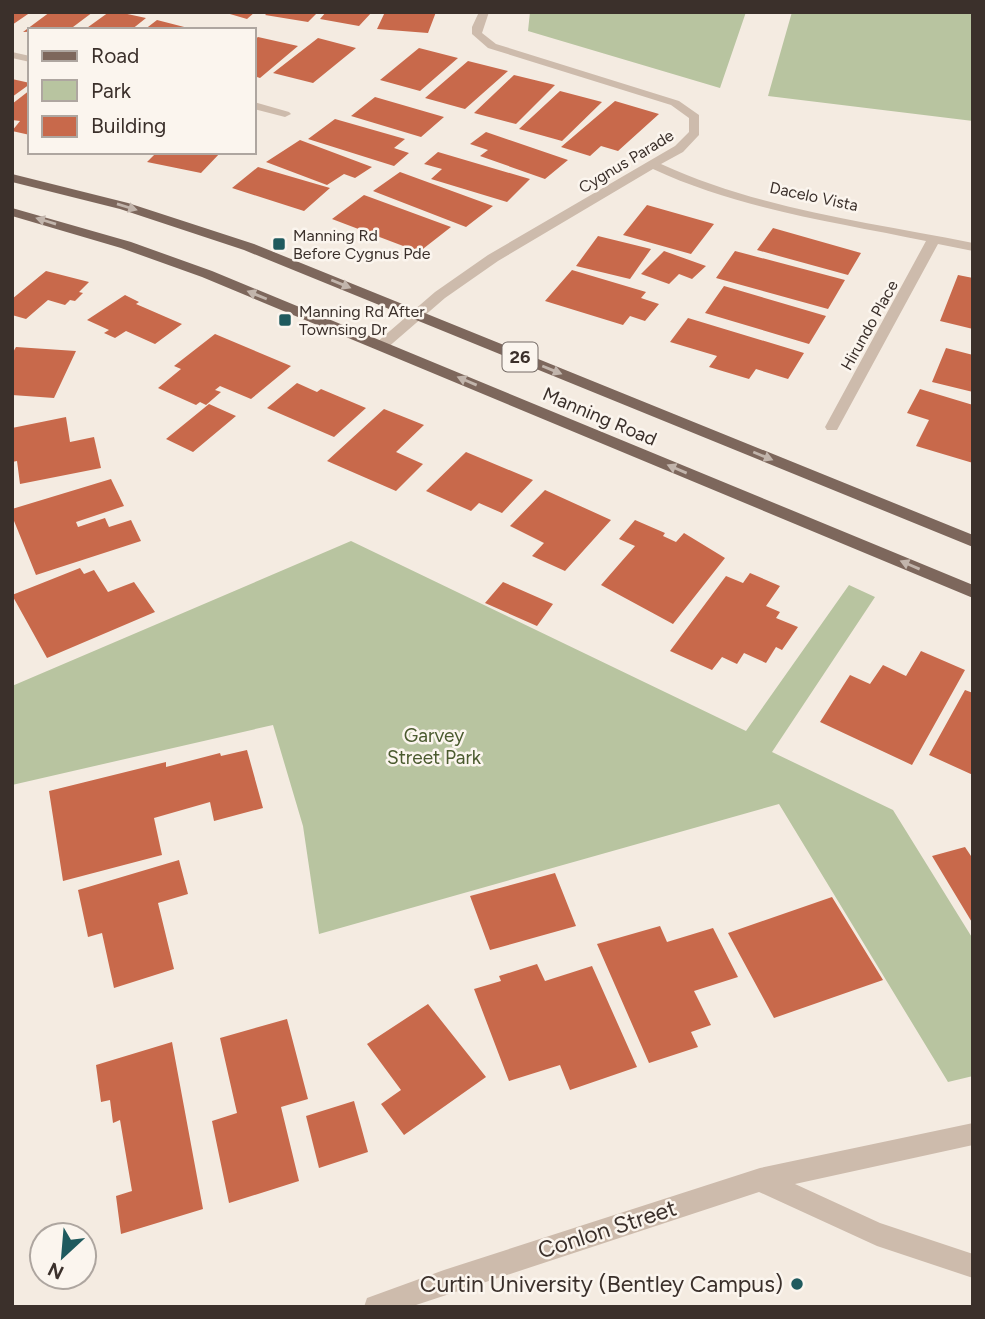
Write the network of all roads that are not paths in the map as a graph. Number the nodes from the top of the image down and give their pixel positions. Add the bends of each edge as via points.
1 (484, 12) edge
2 (256, 106) edge
3 (285, 114) dead end
4 (653, 165) junction
5 (12, 178) edge
6 (12, 212) edge
7 (934, 239) junction
8 (973, 247) edge
9 (417, 316) junction
10 (381, 346) junction
11 (832, 427) dead end
12 (973, 541) edge
13 (973, 592) edge
14 (973, 1134) edge
15 (760, 1180) junction
16 (973, 1266) edge
17 (376, 1307) edge

1 - 4 street, Cygnus Parade via 477,34 492,46 650,94 695,117 695,133
2 - 3 street
4 - 7 street, Dacelo Vista via 722,194
4 - 9 street, Cygnus Parade via 514,245
5 -> 9 main road, Manning Road / 26 via 124,206 249,247
10 -> 6 main road, Manning Road / 26 via 165,258
7 - 8 street, Dacelo Vista
7 - 11 street, Hirundo Place
9 - 10 street, Cygnus Parade
9 -> 12 main road, Manning Road / 26
13 -> 10 main road, Manning Road / 26
14 - 15 street, Conlon Street
15 - 16 street via 877,1234
15 - 17 street, Conlon Street

